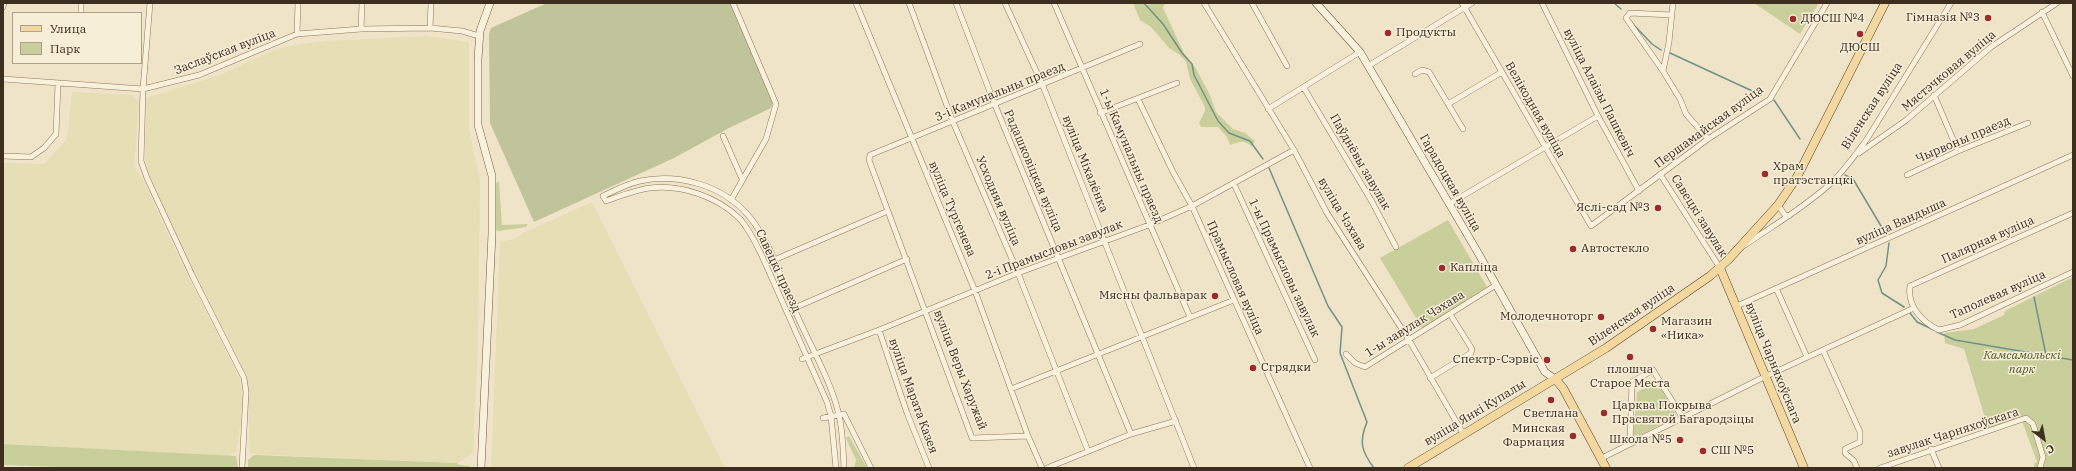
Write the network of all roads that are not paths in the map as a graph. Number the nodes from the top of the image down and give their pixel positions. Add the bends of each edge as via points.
1 (4, 3) edge
2 (150, 3) edge
3 (298, 3) edge
4 (362, 3) edge
5 (431, 3) edge
6 (490, 3) edge
7 (733, 3) edge
8 (856, 3) edge
9 (909, 3) edge
10 (956, 3) edge
11 (1005, 3) edge
12 (1054, 3) edge
13 (1204, 3) edge
14 (1252, 3) edge
15 (1316, 3) edge
16 (1472, 3) edge
17 (1542, 3) edge
18 (1673, 3) edge
19 (1828, 3) edge
20 (1885, 3) edge
21 (1951, 3) edge
22 (2057, 3) edge
23 (1463, 5) edge
24 (3, 7) edge
25 (2042, 12) junction
26 (1672, 15) junction
27 (430, 28) junction
28 (361, 29) junction
29 (297, 34) junction
30 (479, 36) junction
31 (1140, 44) dead end
32 (1360, 52) junction
33 (1287, 66) dead end
34 (1368, 66) junction
35 (1083, 69) junction
36 (1663, 71) junction
37 (1502, 72) junction
38 (1415, 74) dead end
39 (2073, 76) edge
40 (3, 79) edge
41 (1177, 83) dead end
42 (58, 84) junction
43 (1043, 86) junction
44 (1304, 88) junction
45 (143, 89) junction
46 (1934, 95) junction
47 (1138, 99) junction
48 (1448, 104) junction
49 (995, 105) junction
50 (1268, 109) junction
51 (1100, 113) junction
52 (1598, 116) junction
53 (953, 122) junction
54 (2028, 123) dead end
55 (1463, 129) dead end
56 (723, 136) dead end
57 (911, 138) junction
58 (1708, 139) junction
59 (1867, 139) junction
60 (1872, 144) junction
61 (1546, 148) junction
62 (1294, 150) junction
63 (1958, 150) junction
64 (1855, 155) junction
65 (2073, 155) edge
66 (3, 156) edge
67 (869, 160) joint
68 (1660, 174) junction
69 (1907, 175) dead end
70 (742, 179) junction
71 (1234, 184) junction
72 (1639, 191) junction
73 (731, 200) junction
74 (1449, 204) junction
75 (1778, 204) junction
76 (1192, 206) junction
77 (888, 211) junction
78 (2073, 213) edge
79 (1789, 216) junction
80 (1149, 225) junction
81 (1591, 226) joint
82 (1104, 241) junction
83 (1396, 247) dead end
84 (1738, 250) junction
85 (907, 259) junction
86 (1060, 259) junction
87 (774, 260) junction
88 (1720, 268) junction
89 (2073, 272) edge
90 (1018, 273) junction
91 (1496, 285) junction
92 (1910, 286) joint
93 (1776, 288) junction
94 (975, 291) junction
95 (1234, 300) junction
96 (1737, 306) junction
97 (794, 308) junction
98 (1914, 308) junction
99 (926, 310) junction
100 (786, 311) junction
101 (1450, 314) junction
102 (1190, 318) junction
103 (879, 330) junction
104 (1142, 337) junction
105 (1409, 340) junction
106 (1823, 350) junction
107 (814, 353) junction
108 (1098, 354) junction
109 (1346, 354) dead end
110 (1807, 357) junction
111 (804, 358) junction
112 (1316, 360) dead end
113 (1056, 371) junction
114 (1765, 376) junction
115 (1430, 378) junction
116 (1555, 379) junction
117 (1011, 389) junction
118 (842, 415) junction
119 (831, 416) junction
120 (1682, 417) junction
121 (823, 418) dead end
122 (1176, 421) junction
123 (1130, 434) junction
124 (1464, 435) junction
125 (1028, 436) junction
126 (1630, 444) junction
127 (1931, 449) junction
128 (1088, 451) junction
129 (1602, 458) junction
130 (1607, 467) edge
131 (242, 468) edge
132 (481, 468) edge
133 (836, 468) edge
134 (844, 468) edge
135 (871, 468) edge
136 (929, 468) edge
137 (1042, 468) edge
138 (1048, 468) edge
139 (1194, 468) edge
140 (1310, 468) edge
141 (1408, 468) edge
142 (1804, 468) edge
143 (1857, 468) edge
144 (1880, 468) edge
145 (1940, 468) edge
146 (2040, 468) edge

1 - 24 street
2 - 45 street
3 - 29 street
4 - 28 street
5 - 27 street
6 - 30 street
7 - 70 street via 776,104 766,139
8 - 57 street, вуліца Тургенева
9 - 53 street, Усходняя вуліца
10 - 49 street, Радашковіцкая вуліца
11 - 43 street, вуліца Міхалёнка
12 - 35 street, 1-ы Камунальны праезд
13 - 50 street, вуліца Чэхава
14 - 33 street
15 - 32 street, Гарадоцкая вуліца
16 - 23 street
17 - 52 street, вуліца Алаізы Пашкевіч
18 - 26 street
19 - 58 street, Першамайская вуліца via 1770,98
20 - 75 main road, Віленская вуліца via 1798,177
21 - 59 street, Віленская вуліца
22 - 25 street, Мястэчковая вуліца
23 - 34 street
23 - 37 street, Велікодная вуліца
25 - 39 street
25 - 46 street, Мястэчковая вуліца via 1990,47
26 - 36 street
26 - 36 street via 1630,13 1626,18
27 - 28 street, Заслаўская вуліца
27 - 30 street, Заслаўская вуліца via 462,31
28 - 29 street, Заслаўская вуліца
29 - 45 street, Заслаўская вуліца via 199,75
30 - 132 street via 478,125 492,176
31 - 35 street, 3-і Камунальны праезд
32 - 34 street, Гарадоцкая вуліца
32 - 44 street
34 - 74 street, Гарадоцкая вуліца
35 - 43 street, 3-і Камунальны праезд
35 - 51 street, 1-ы Камунальны праезд
36 - 58 street via 1686,114
37 - 48 street
37 - 61 street, Велікодная вуліца
38 - 48 street via 1422,70 1429,72
40 - 42 street, Заслаўская вуліца
41 - 47 street
42 - 45 street, Заслаўская вуліца
42 - 66 street via 56,134 44,148 31,157
43 - 49 street, 3-і Камунальны праезд
43 - 82 street, вуліца Міхалёнка
44 - 50 street
44 - 83 street, Паўднёвы завулак
45 - 131 street via 142,162 147,178 244,378 246,392
46 - 60 street, Мястэчковая вуліца via 1905,121
46 - 63 street
47 - 51 street
47 - 76 street, Прамысловая вуліца
48 - 55 street
49 - 53 street, 3-і Камунальны праезд
49 - 86 street, Радашковіцкая вуліца
50 - 62 street, вуліца Чэхава
51 - 80 street, 1-ы Камунальны праезд
52 - 61 street
52 - 72 street, вуліца Алаізы Пашкевіч
53 - 57 street, 3-і Камунальны праезд
53 - 90 street, Усходняя вуліца
54 - 63 street, Чырвоны праезд
56 - 70 street
57 - 67 street, 3-і Камунальны праезд via 870,155
57 - 94 street, вуліца Тургенева
58 - 68 street, Першамайская вуліца
59 - 60 street
59 - 64 street, Віленская вуліца
60 - 64 street, Мястэчковая вуліца
61 - 74 street
61 - 81 street, Велікодная вуліца
62 - 71 street, 2-і Прамысловы завулак
62 - 105 street, вуліца Чэхава via 1327,213
63 - 69 street, Чырвоны праезд
64 - 79 street, Віленская вуліца via 1830,184
65 - 93 street, вуліца Вандыша
67 - 77 street, вуліца Веры Харужай
68 - 72 street, Першамайская вуліца
68 - 88 street, Савецкі завулак
70 - 73 street
71 - 76 street, 2-і Прамысловы завулак
71 - 112 street, 1-ы Прамысловы завулак
72 - 81 street, Першамайская вуліца
73 - 87 street, Савецкі праезд via 748,215
73 - 100 street, Савецкі праезд via 700,184 657,178 639,181 603,196 606,201 651,188 670,188 705,197 727,208 740,219 752,237
74 - 91 street, Гарадоцкая вуліца
75 - 79 street via 1785,215
75 - 84 main road, Віленская вуліца
76 - 80 street, 2-і Прамысловы завулак
76 - 95 street, Прамысловая вуліца
77 - 85 street, вуліца Веры Харужай
77 - 87 street
78 - 92 street, Палярная вуліца
79 - 84 street, Віленская вуліца
80 - 82 street, 2-і Прамысловы завулак
80 - 102 street, 1-ы Камунальны праезд
82 - 86 street, 2-і Прамысловы завулак
82 - 104 street, вуліца Міхалёнка
84 - 88 main road, Віленская вуліца
85 - 97 street
85 - 99 street, вуліца Веры Харужай
86 - 90 street, 2-і Прамысловы завулак
86 - 108 street, Радашковіцкая вуліца
87 - 97 street, Савецкі праезд
88 - 96 main road, вуліца Чарняхоўскага
88 - 116 main road, Віленская вуліца via 1631,331
89 - 98 street, Таполевая вуліца via 1960,325 1939,330 1926,324
90 - 94 street, 2-і Прамысловы завулак
90 - 113 street, Усходняя вуліца
91 - 101 street, 1-ы завулак Чэхава
91 - 116 street, Гарадоцкая вуліца via 1545,372
92 - 98 street, Таполевая вуліца via 1909,294
93 - 96 street, вуліца Вандыша
93 - 110 street
94 - 99 street, 2-і Прамысловы завулак
94 - 117 street, вуліца Тургенева
95 - 102 street
95 - 140 street, Прамысловая вуліца
96 - 114 main road, вуліца Чарняхоўскага
97 - 100 street
97 - 107 street, Савецкі праезд
98 - 106 street
99 - 103 street, 2-і Прамысловы завулак
99 - 125 street, вуліца Веры Харужай via 972,438
100 - 111 street, Савецкі праезд
101 - 105 street, 1-ы завулак Чэхава
101 - 115 street via 1472,349 1471,353
102 - 104 street
103 - 107 street, 2-і Прамысловы завулак
103 - 136 street, вуліца Марата Казея
104 - 108 street
104 - 122 street, вуліца Міхалёнка
105 - 109 street, 1-ы завулак Чэхава via 1365,367 1355,363
105 - 115 street, вуліца Чэхава
106 - 110 street
106 - 143 street via 1860,432 1860,442 1845,449 1845,453 1854,461
107 - 111 street, 2-і Прамысловы завулак
107 - 118 street, Савецкі праезд
108 - 113 street
108 - 123 street, Радашковіцкая вуліца
110 - 114 street
111 - 119 street, Савецкі праезд
113 - 117 street
113 - 128 street, Усходняя вуліца
114 - 120 street
114 - 142 main road, вуліца Чарняхоўскага
115 - 124 street, вуліца Чэхава
116 - 124 main road, вуліца Янкі Купалы
116 - 129 main road via 1563,388
117 - 125 street, вуліца Тургенева
118 - 119 street
118 - 134 street, Савецкі праезд
118 - 135 street, Савецкі праезд
119 - 121 street
119 - 133 street, Савецкі праезд
120 - 126 street
120 - 126 street via 1653,370 1632,382
122 - 123 street
122 - 139 street, вуліца Міхалёнка
123 - 128 street
124 - 141 main road, вуліца Янкі Купалы
125 - 137 street, вуліца Тургенева
126 - 129 street
127 - 144 street, завулак Чарняхоўскага
127 - 145 street
127 - 146 street, завулак Чарняхоўскага via 2026,418 2033,424 2043,457
128 - 138 street
129 - 130 main road

